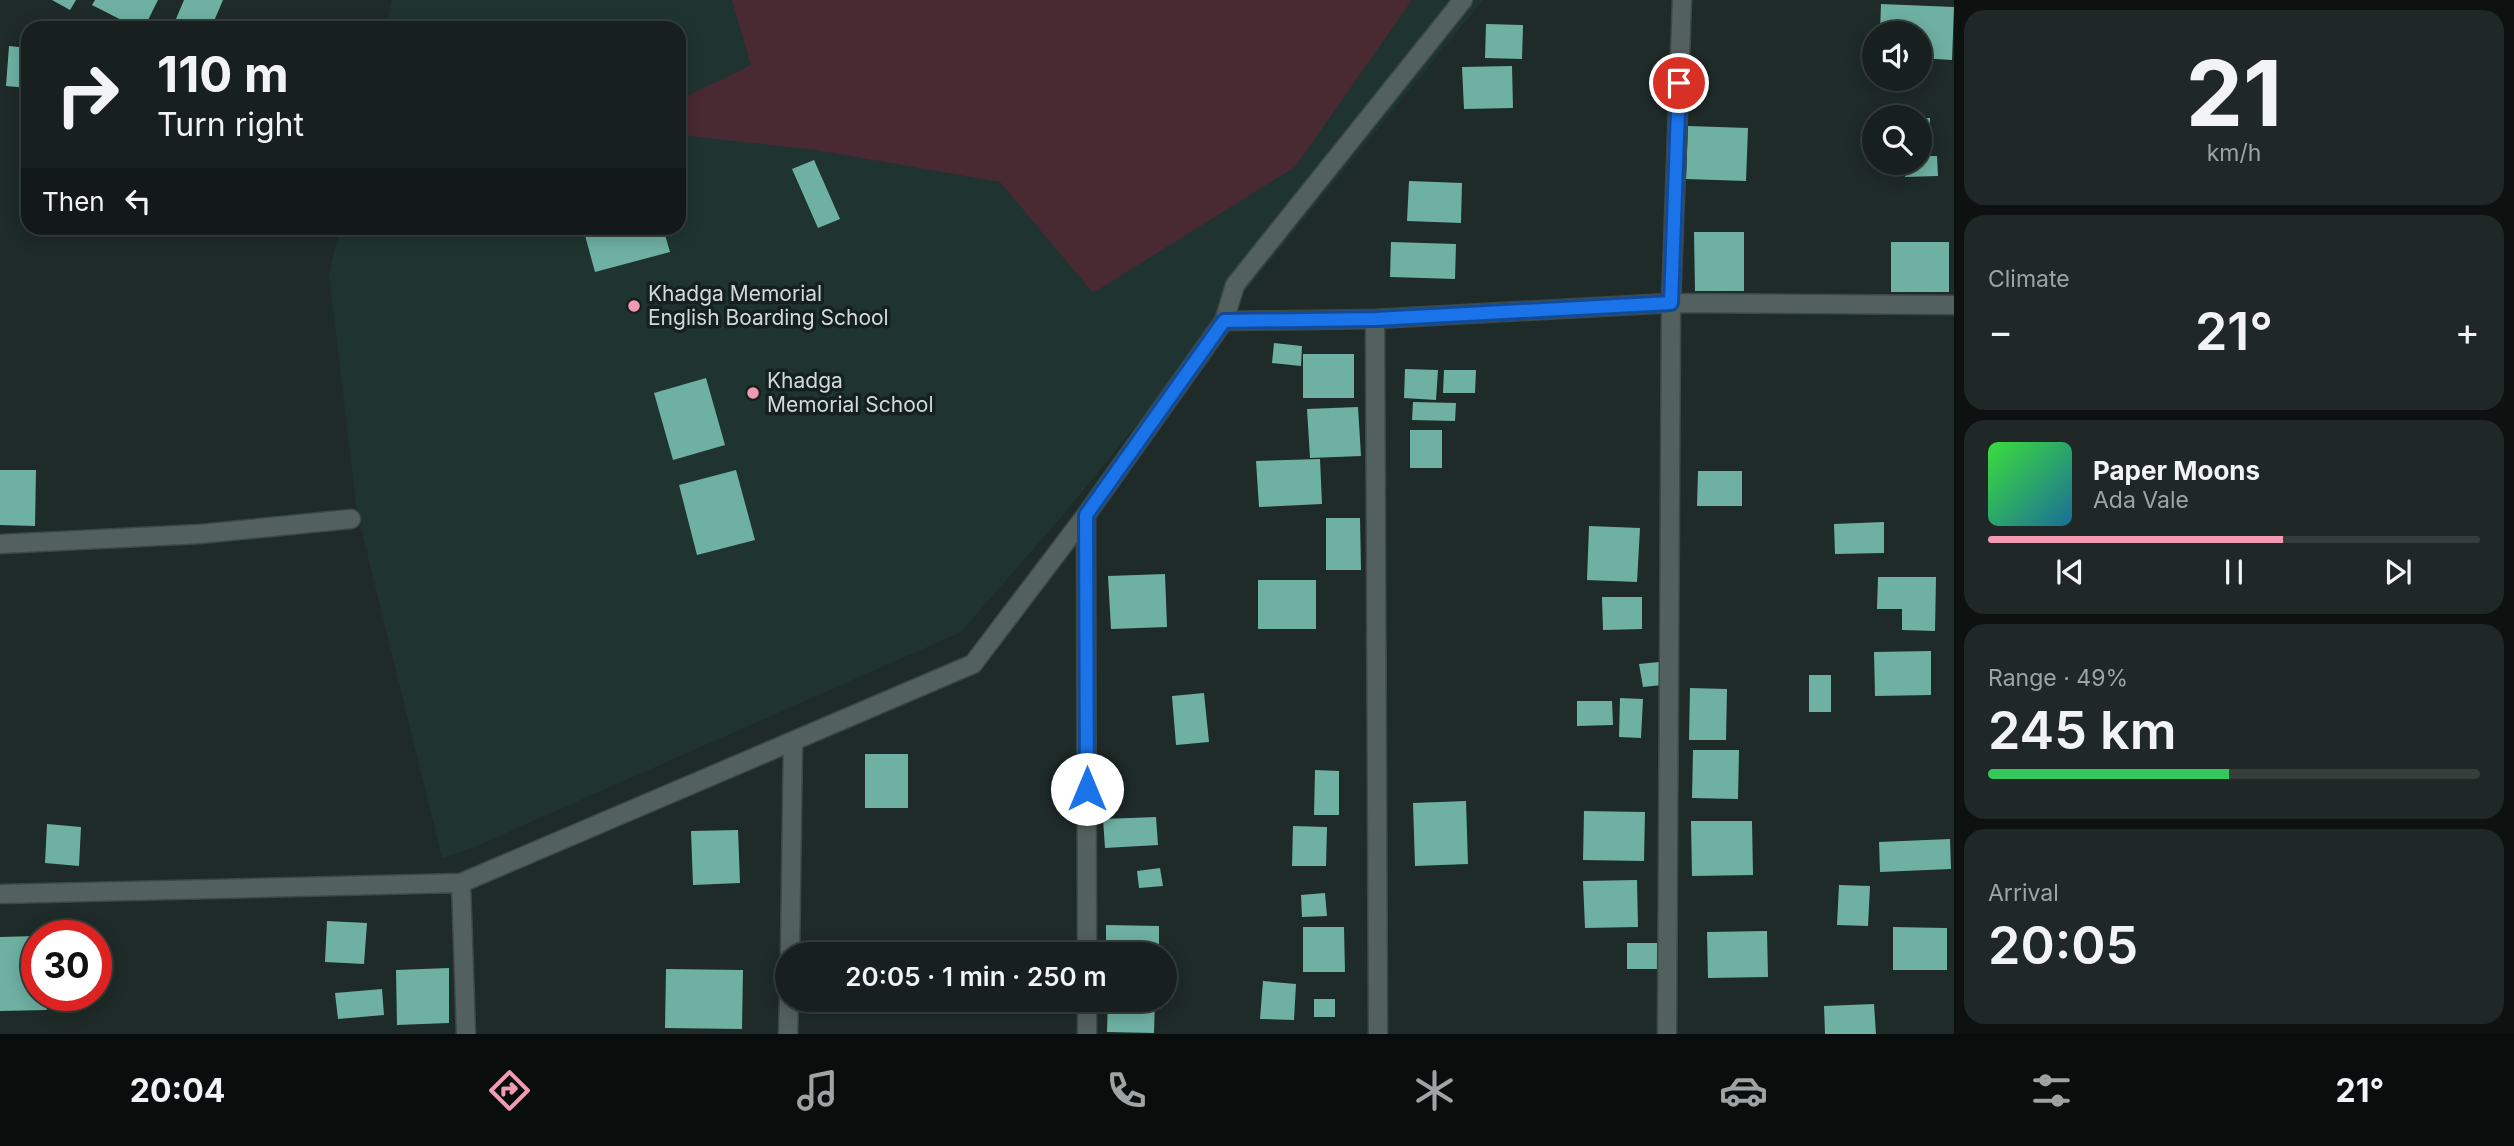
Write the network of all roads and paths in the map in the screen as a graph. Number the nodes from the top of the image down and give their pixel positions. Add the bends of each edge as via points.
1 (1463, 0) edge
2 (1682, 0) edge
3 (1671, 303) junction
4 (1954, 305) edge
5 (1376, 319) junction
6 (1224, 321) junction
7 (1086, 515) junction
8 (351, 519) dead end
9 (0, 544) edge
10 (793, 741) junction
11 (461, 883) junction
12 (0, 894) edge
13 (790, 942) edge
14 (1087, 942) edge
15 (789, 1012) edge
16 (1087, 1012) edge
17 (466, 1034) edge
18 (788, 1034) edge
19 (1087, 1034) edge
20 (1378, 1034) edge
21 (1667, 1034) edge

1 - 6 street via 1235,285
2 - 3 street
3 - 4 street
3 - 5 street
3 - 21 street
5 - 6 street
5 - 20 street
6 - 7 street
7 - 10 street via 973,664
7 - 14 street
8 - 9 street via 200,534
10 - 11 street
10 - 13 street
11 - 12 street
11 - 17 street
15 - 18 street
16 - 19 street

